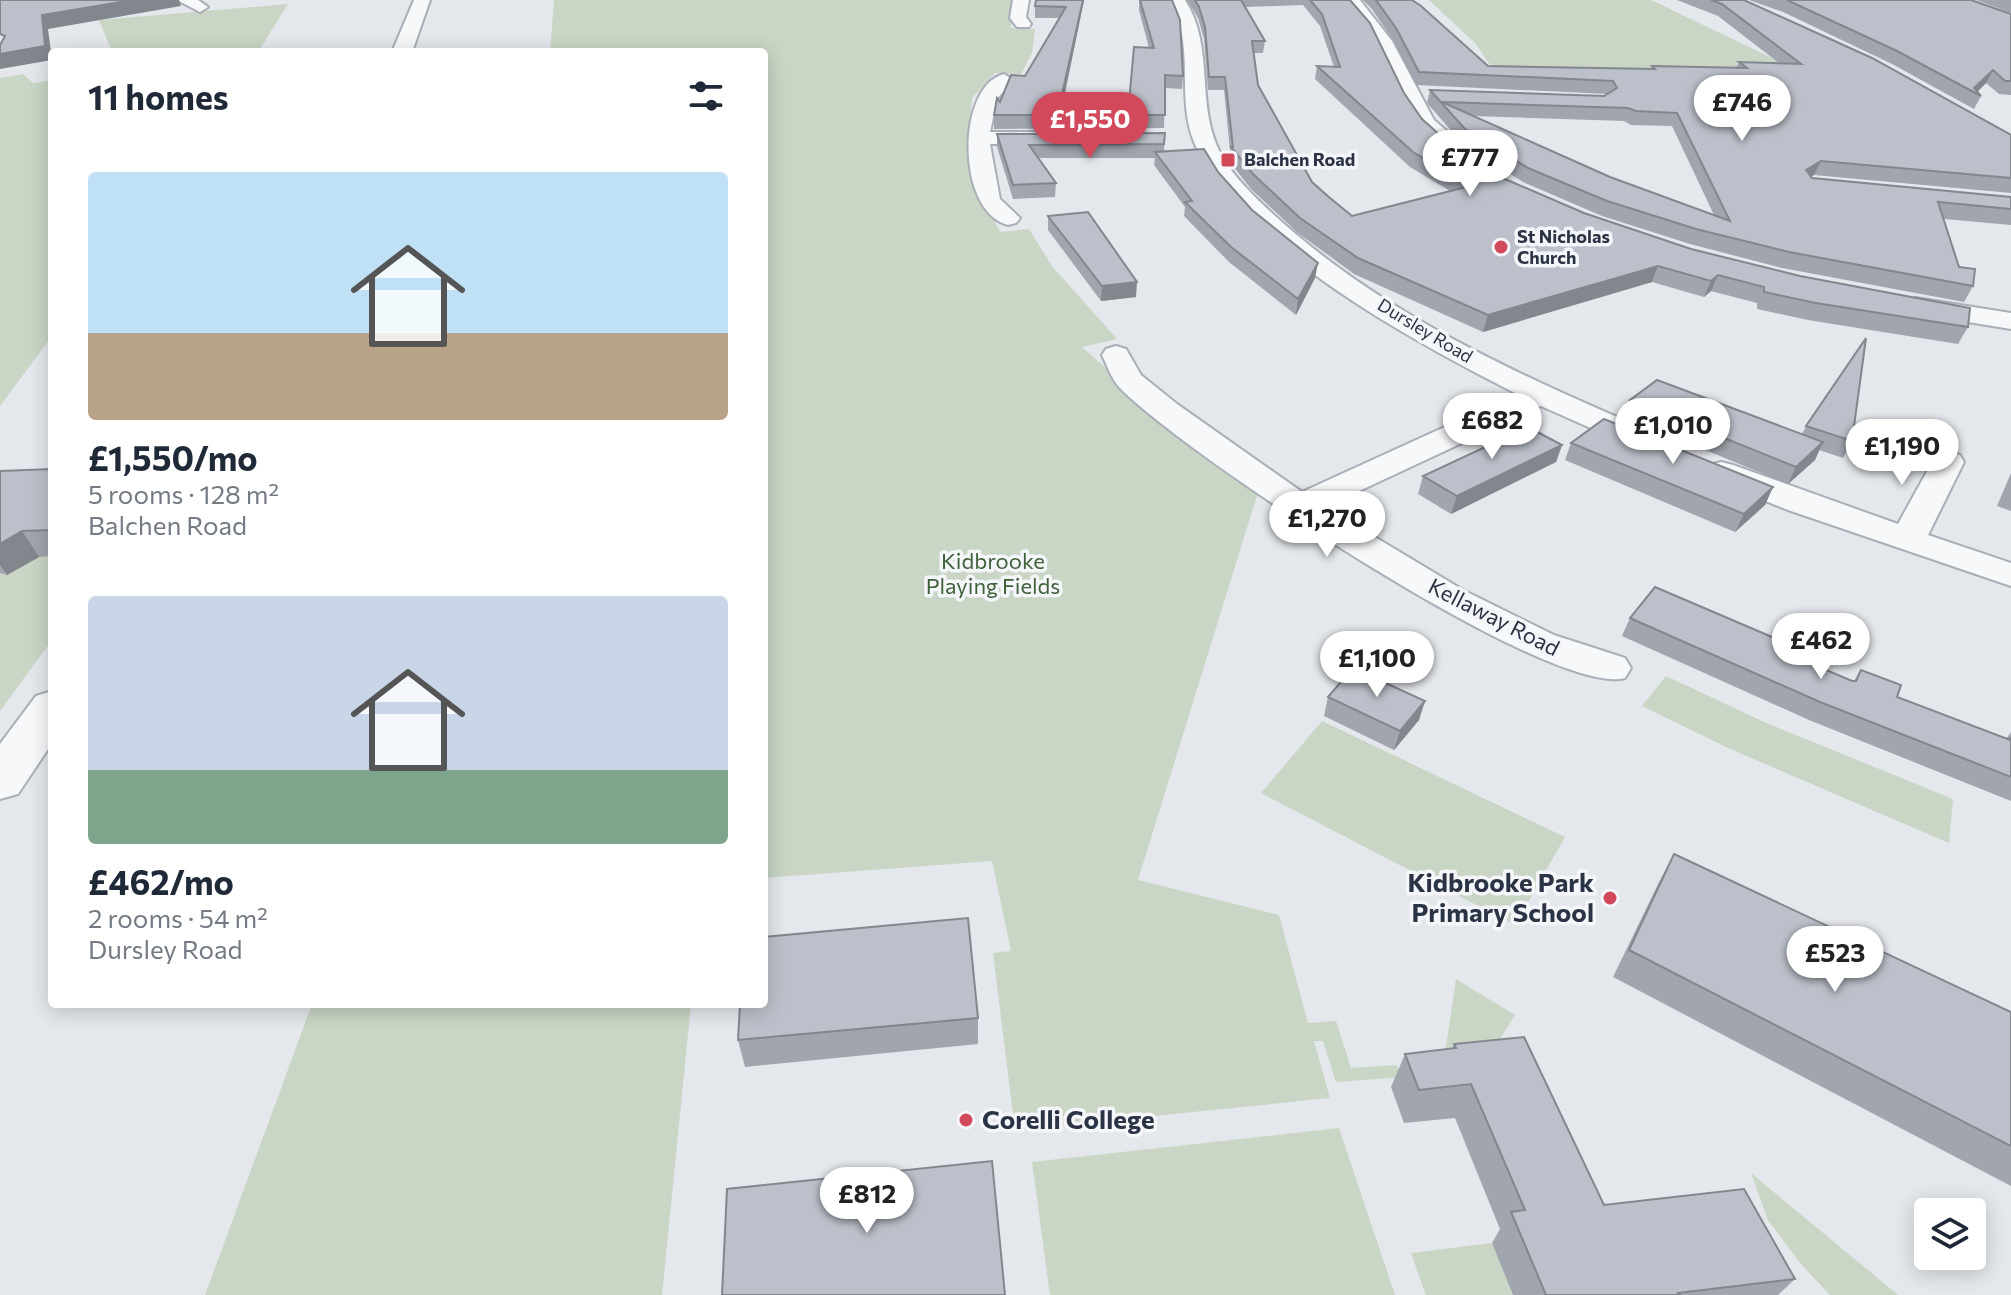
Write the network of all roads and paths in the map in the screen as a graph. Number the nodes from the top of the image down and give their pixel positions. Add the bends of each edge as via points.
1 (422, 0) edge
2 (1021, 0) edge
3 (1177, 0) edge
4 (1351, 0) edge
5 (1023, 24) dead end
6 (404, 48) edge
7 (1004, 80) dead end
8 (978, 138) junction
9 (1071, 138) edge
10 (1486, 172) edge
11 (1008, 218) dead end
12 (1886, 301) edge
13 (2011, 321) edge
14 (1116, 355) dead end
15 (1542, 394) junction
16 (1672, 452) edge
17 (1948, 462) dead end
18 (1699, 463) edge
19 (1299, 506) junction
20 (1907, 540) junction
21 (2011, 575) edge
22 (1611, 668) dead end
23 (48, 713) edge
24 (0, 781) edge

1 - 6 street
2 - 5 street via 1018,18
3 - 15 street, Dursley Road via 1194,31 1191,137 1256,211 1317,262 1434,338
4 - 10 street via 1379,30 1418,94 1422,119 1435,135
7 - 8 street via 984,102
8 - 9 street
8 - 11 street via 985,189 993,206
12 - 13 street
14 - 19 street, Kellaway Road via 1129,380 1166,411
15 - 16 street, Dursley Road
15 - 19 street
17 - 20 street
18 - 20 street
19 - 22 street, Kellaway Road via 1450,598 1540,644
20 - 21 street
23 - 24 street

